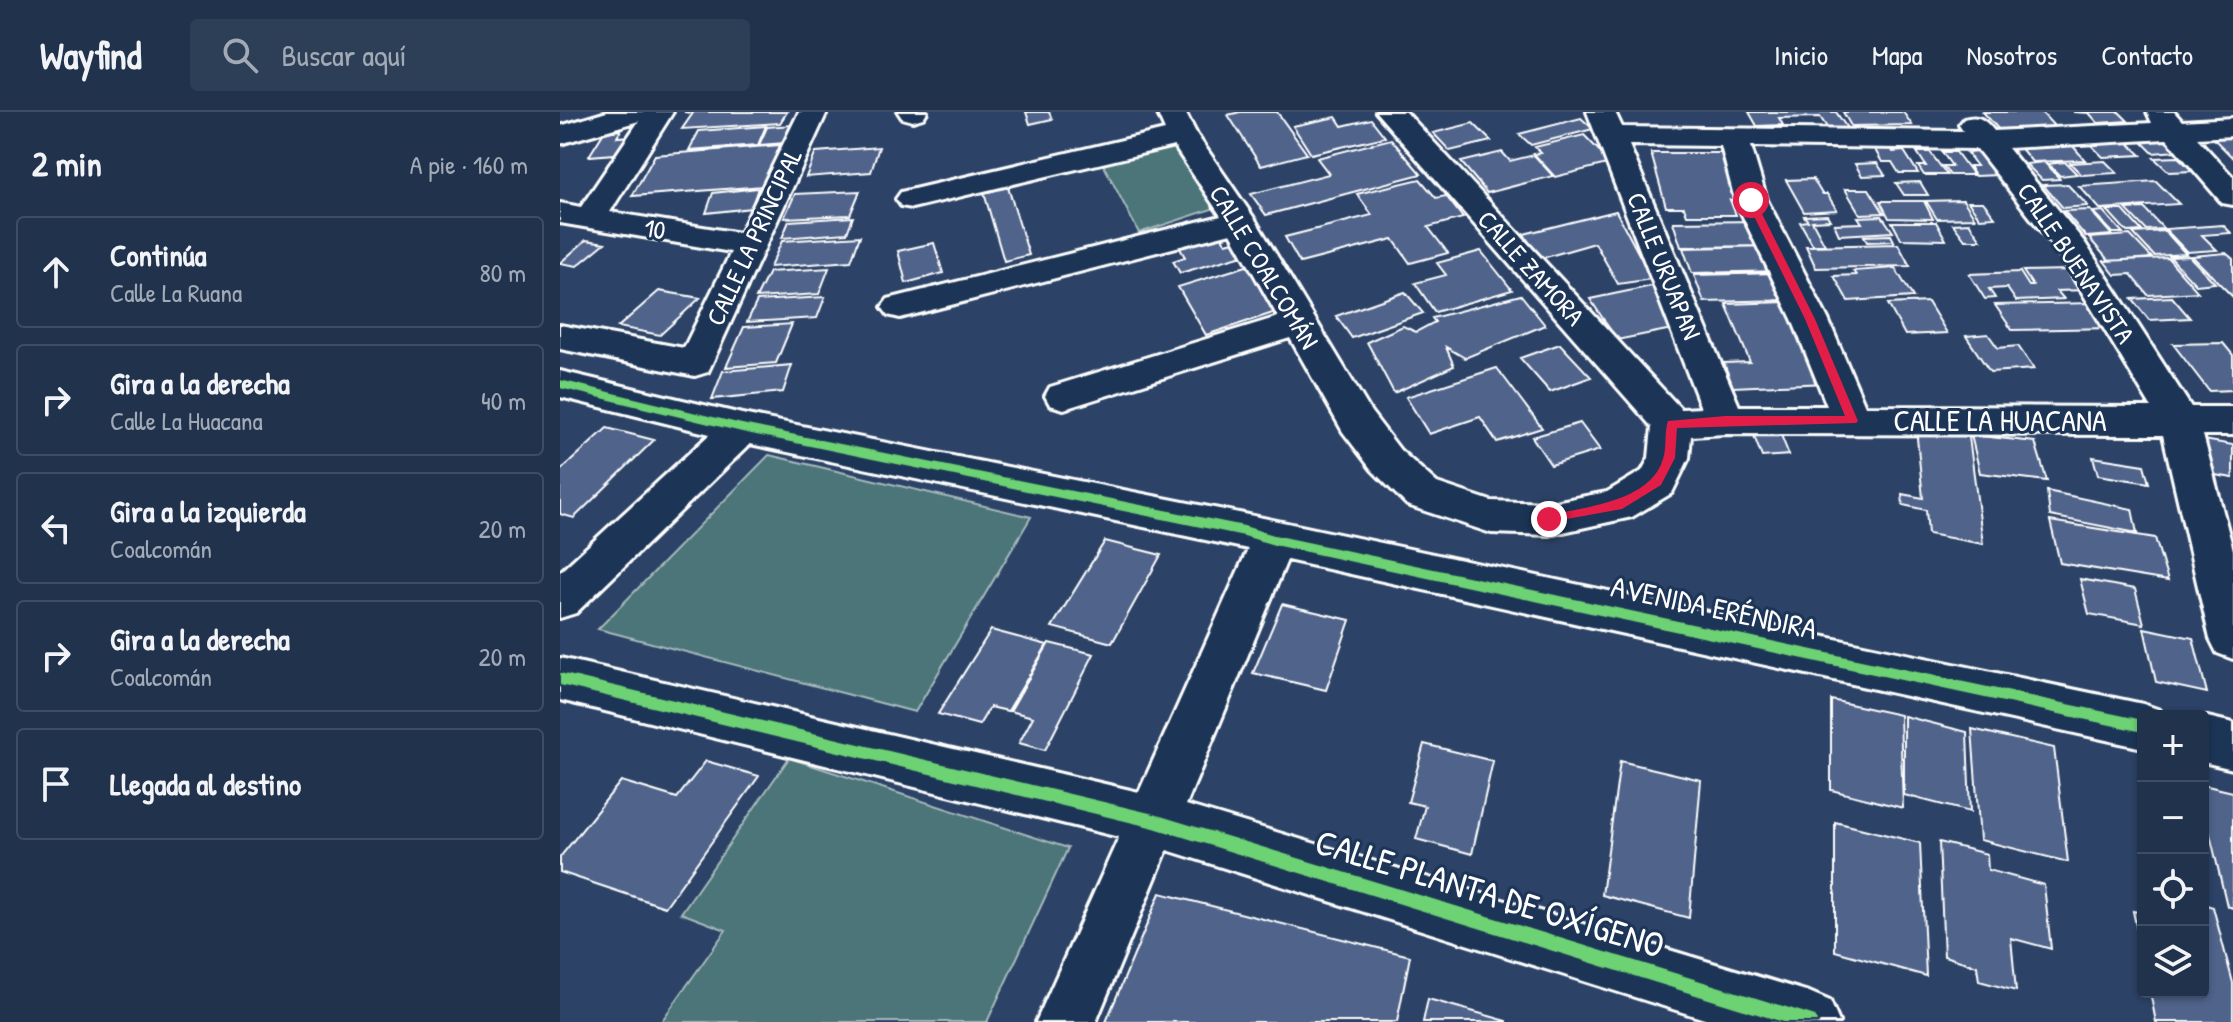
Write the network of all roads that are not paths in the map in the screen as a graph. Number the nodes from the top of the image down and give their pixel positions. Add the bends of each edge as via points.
1 (638, 112) edge
2 (659, 112) edge
3 (813, 112) edge
4 (1390, 112) edge
5 (1961, 112) edge
6 (2166, 121) edge
7 (1176, 123) edge
8 (1606, 124) edge
9 (1665, 124) edge
10 (569, 125) edge
11 (2233, 127) edge
12 (1733, 137) junction
13 (1989, 140) junction
14 (2233, 196) edge
15 (912, 199) dead end
16 (575, 215) edge
17 (1240, 221) junction
18 (751, 245) junction
19 (900, 307) dead end
20 (1299, 323) junction
21 (560, 337) edge
22 (560, 384) edge
23 (1064, 396) dead end
24 (1725, 420) junction
25 (1852, 421) junction
26 (2233, 421) edge
27 (2180, 422) junction
28 (1672, 424) junction
29 (742, 428) junction
30 (1274, 540) junction
31 (560, 600) edge
32 (2233, 639) edge
33 (560, 679) edge
34 (2137, 725) edge
35 (2209, 740) edge
36 (2233, 746) edge
37 (1154, 821) junction
38 (1066, 1022) edge
39 (1809, 1022) edge

1 - 10 street
2 - 16 street
3 - 18 street, CALLE LA PRINCIPAL
4 - 28 street, CALLE ZAMORA
5 - 13 street, CALLE BUENAVISTA
6 - 11 street
6 - 13 street
6 - 14 street
7 - 15 street
7 - 17 street, CALLE COALCOMÁN
8 - 9 street
8 - 24 street, CALLE URUAPAN
9 - 12 street
12 - 13 street
12 - 25 street via 1751,200 1810,319
13 - 27 street, CALLE BUENAVISTA via 2073,250
16 - 18 street, 10
17 - 19 street
17 - 20 street, CALLE COALCOMÁN
18 - 21 street, CALLE LA PRINCIPAL via 695,363
20 - 23 street
20 - 28 street, CALLE COALCOMÁN via 1357,422 1386,460 1422,494 1491,517 1549,519 1617,506 1657,482 1669,458
22 - 29 street, AVENIDA ERÉNDIRA
24 - 25 street, CALLE LA HUACANA
24 - 28 street, CALLE LA HUACANA
25 - 27 street, CALLE LA HUACANA
26 - 27 street, CALLE LA HUACANA
27 - 32 street, CALLE BUENAVISTA
29 - 30 street, AVENIDA ERÉNDIRA
29 - 31 street
30 - 34 street, AVENIDA ERÉNDIRA
30 - 37 street
33 - 37 street, CALLE PLANTA DE OXÍGENO
35 - 36 street
37 - 38 street
37 - 39 street, CALLE PLANTA DE OXÍGENO

